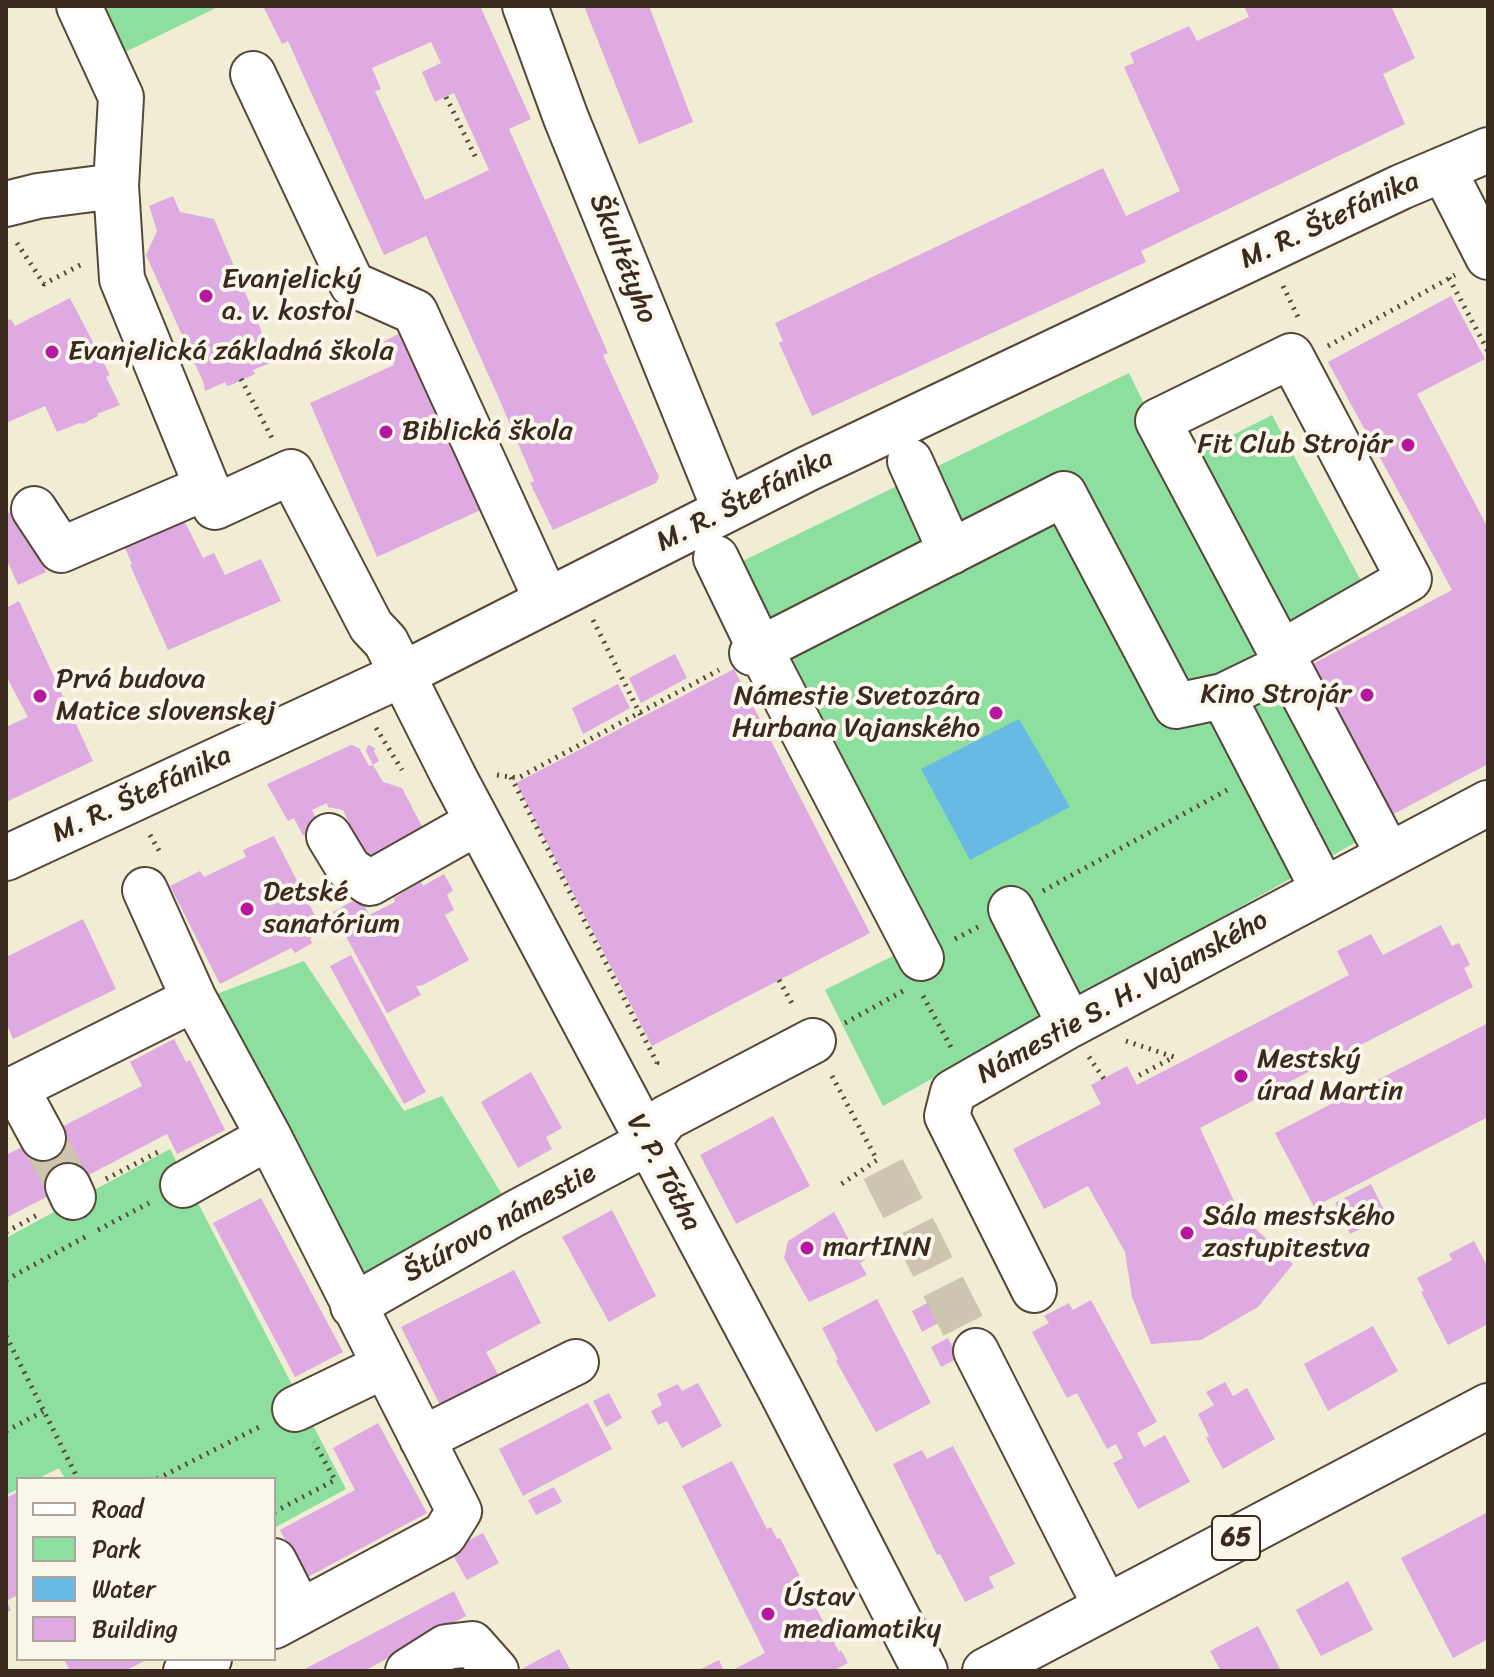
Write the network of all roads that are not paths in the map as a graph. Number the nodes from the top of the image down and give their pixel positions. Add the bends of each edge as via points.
1 (79, 6) edge
2 (525, 6) edge
3 (253, 74) dead end
4 (1488, 150) edge
5 (1443, 169) junction
6 (116, 186) junction
7 (10, 220) edge
8 (1475, 264) edge
9 (910, 461) dead end
10 (207, 487) junction
11 (34, 509) dead end
12 (725, 510) junction
13 (951, 552) junction
14 (716, 558) dead end
15 (547, 601) junction
16 (756, 651) junction
17 (1286, 658) junction
18 (401, 675) junction
19 (1223, 696) junction
20 (1488, 803) edge
21 (478, 822) junction
22 (329, 836) dead end
23 (1388, 854) junction
24 (6, 858) edge
25 (155, 875) road end
26 (1323, 889) junction
27 (1011, 909) road end
28 (921, 958) road end
29 (194, 999) junction
30 (813, 1041) road end
31 (1080, 1042) junction
32 (269, 1137) junction
33 (43, 1138) tunnel mouth
34 (647, 1143) junction
35 (183, 1185) dead end
36 (1034, 1290) dead end
37 (353, 1306) junction
38 (976, 1351) tunnel mouth
39 (576, 1362) dead end
40 (384, 1366) junction
41 (1488, 1406) edge
42 (295, 1409) road end
43 (422, 1439) junction
44 (276, 1570) edge
45 (1106, 1607) junction
46 (287, 1619) edge
47 (205, 1661) edge
48 (186, 1671) edge
49 (408, 1671) edge
50 (496, 1671) edge
51 (925, 1671) edge
52 (985, 1671) edge

1 - 6 street via 121,97
2 - 12 street, Škultétyho
3 - 15 street via 352,284 415,312
4 - 5 street, M. R. Štefánika
5 - 8 street
5 - 12 street, M. R. Štefánika
6 - 7 street via 38,196
6 - 10 street via 121,262
9 - 13 street
10 - 11 street via 61,550
10 - 18 street, V. P. Tótha via 215,507 291,472
12 - 15 street, M. R. Štefánika
13 - 16 street
13 - 19 street via 1064,494 1176,706
14 - 16 street
15 - 18 street, M. R. Štefánika
16 - 28 street
17 - 17 street via 1409,579 1291,356 1158,421
17 - 19 street
17 - 23 street
18 - 21 street, V. P. Tótha
18 - 24 street, M. R. Štefánika
19 - 26 street
20 - 23 street, Námestie S. H. Vajanského
21 - 22 street via 370,883 349,869
21 - 34 street, V. P. Tótha
23 - 26 street, Námestie S. H. Vajanského
25 - 29 street
26 - 31 street, Námestie S. H. Vajanského
27 - 31 street
29 - 32 street
29 - 33 street via 16,1088
30 - 34 street, Štúrovo námestie via 666,1118
31 - 36 street, Námestie S. H. Vajanského via 970,1082 953,1092 947,1116
32 - 35 street
32 - 37 street
34 - 37 street, Štúrovo námestie
34 - 51 street, V. P. Tótha
37 - 40 street
38 - 45 street
39 - 43 street
40 - 42 street
40 - 43 street
41 - 45 street, 65
43 - 46 street via 459,1511 444,1535
44 - 46 street
45 - 52 street, 65
47 - 48 street
49 - 50 street via 446,1647 472,1644

